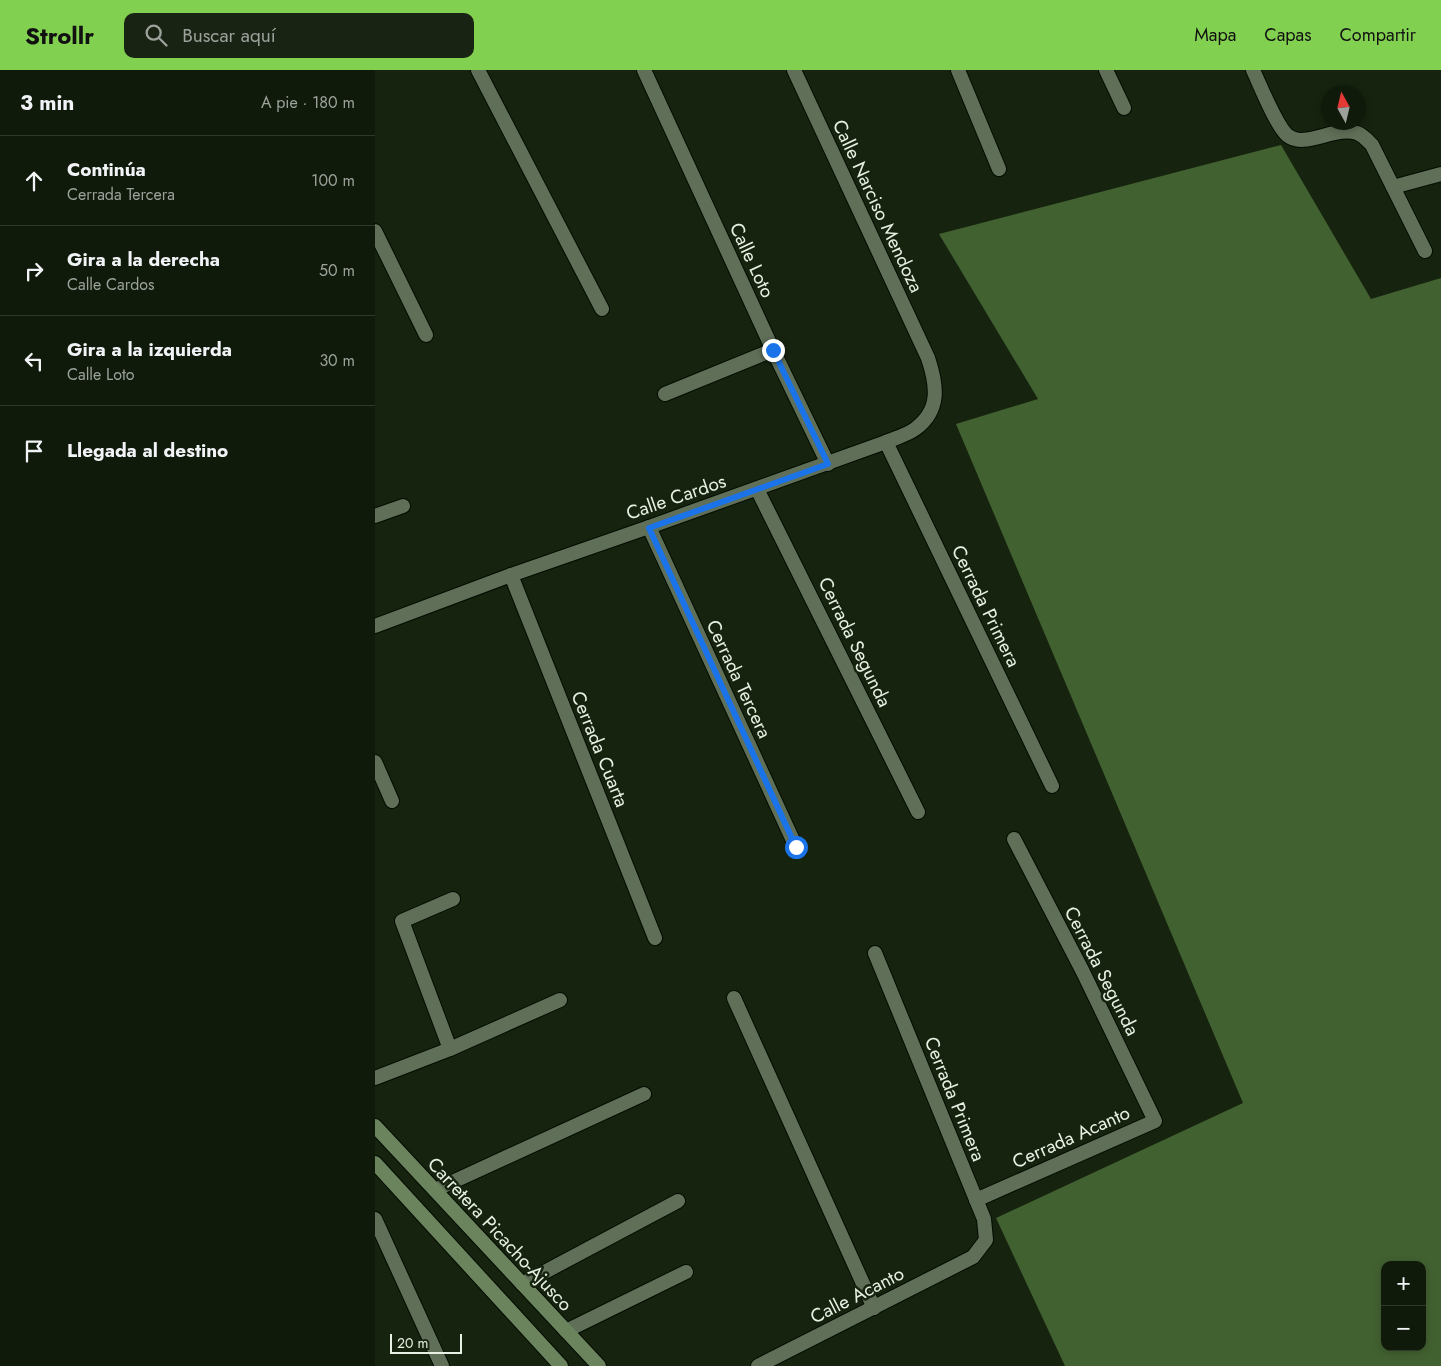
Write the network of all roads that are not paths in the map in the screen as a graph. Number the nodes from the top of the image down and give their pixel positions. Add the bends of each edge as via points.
1 (478, 70) edge
2 (644, 70) edge
3 (794, 70) edge
4 (958, 70) edge
5 (1106, 70) edge
6 (1253, 70) edge
7 (1124, 108) dead end
8 (999, 169) dead end
9 (1441, 174) edge
10 (1393, 187) junction
11 (375, 231) edge
12 (1425, 251) dead end
13 (602, 308) dead end
14 (427, 335) dead end
15 (773, 350) junction
16 (928, 358) joint
17 (665, 394) dead end
18 (886, 442) junction
19 (828, 464) junction
20 (757, 489) junction
21 (403, 506) dead end
22 (375, 516) edge
23 (649, 528) junction
24 (511, 574) junction
25 (375, 626) edge
26 (375, 762) edge
27 (1052, 786) dead end
28 (392, 801) dead end
29 (918, 812) dead end
30 (1014, 839) dead end
31 (796, 847) dead end
32 (453, 900) dead end
33 (655, 938) dead end
34 (875, 953) dead end
35 (735, 998) dead end
36 (560, 1000) dead end
37 (449, 1049) junction
38 (375, 1078) edge
39 (644, 1094) dead end
40 (1155, 1120) joint
41 (375, 1126) edge
42 (375, 1163) edge
43 (435, 1190) junction
44 (976, 1200) junction
45 (678, 1201) dead end
46 (375, 1219) edge
47 (973, 1257) joint
48 (686, 1272) dead end
49 (522, 1284) junction
50 (874, 1308) junction
51 (566, 1331) junction
52 (442, 1366) edge
53 (561, 1366) edge
54 (599, 1366) edge
55 (758, 1366) edge

1 - 13 street
2 - 15 street, Calle Loto
3 - 16 street, Calle Narciso Mendoza
4 - 8 street
5 - 7 street
6 - 10 street via 1288,136 1300,140 1344,130 1359,133 1372,145
9 - 10 street
10 - 12 street
11 - 14 street
15 - 17 street
15 - 19 street, Calle Loto
16 - 18 street, Calle Cardos via 935,378 935,400 929,415 915,430
18 - 19 street, Calle Cardos
18 - 27 street, Cerrada Primera
19 - 20 street, Calle Cardos
20 - 23 street, Calle Cardos
20 - 29 street, Cerrada Segunda
21 - 22 street
23 - 24 street, Calle Cardos
23 - 31 street, Cerrada Tercera
24 - 25 street, Calle Cardos
24 - 33 street, Cerrada Cuarta
26 - 28 street
30 - 40 street, Cerrada Segunda
32 - 37 street via 402,921
34 - 44 street, Cerrada Primera
35 - 50 street
36 - 37 street
37 - 38 street
39 - 43 street
40 - 44 street, Cerrada Acanto
41 - 43 main road, Carretera Picacho-Ajusco
42 - 53 main road
43 - 49 main road, Carretera Picacho-Ajusco
44 - 47 street, Cerrada Primera via 984,1219 986,1240
45 - 49 street
46 - 52 street
47 - 50 street, Calle Acanto
48 - 51 street
49 - 51 main road, Carretera Picacho-Ajusco
50 - 55 street, Calle Acanto
51 - 54 main road, Carretera Picacho-Ajusco

